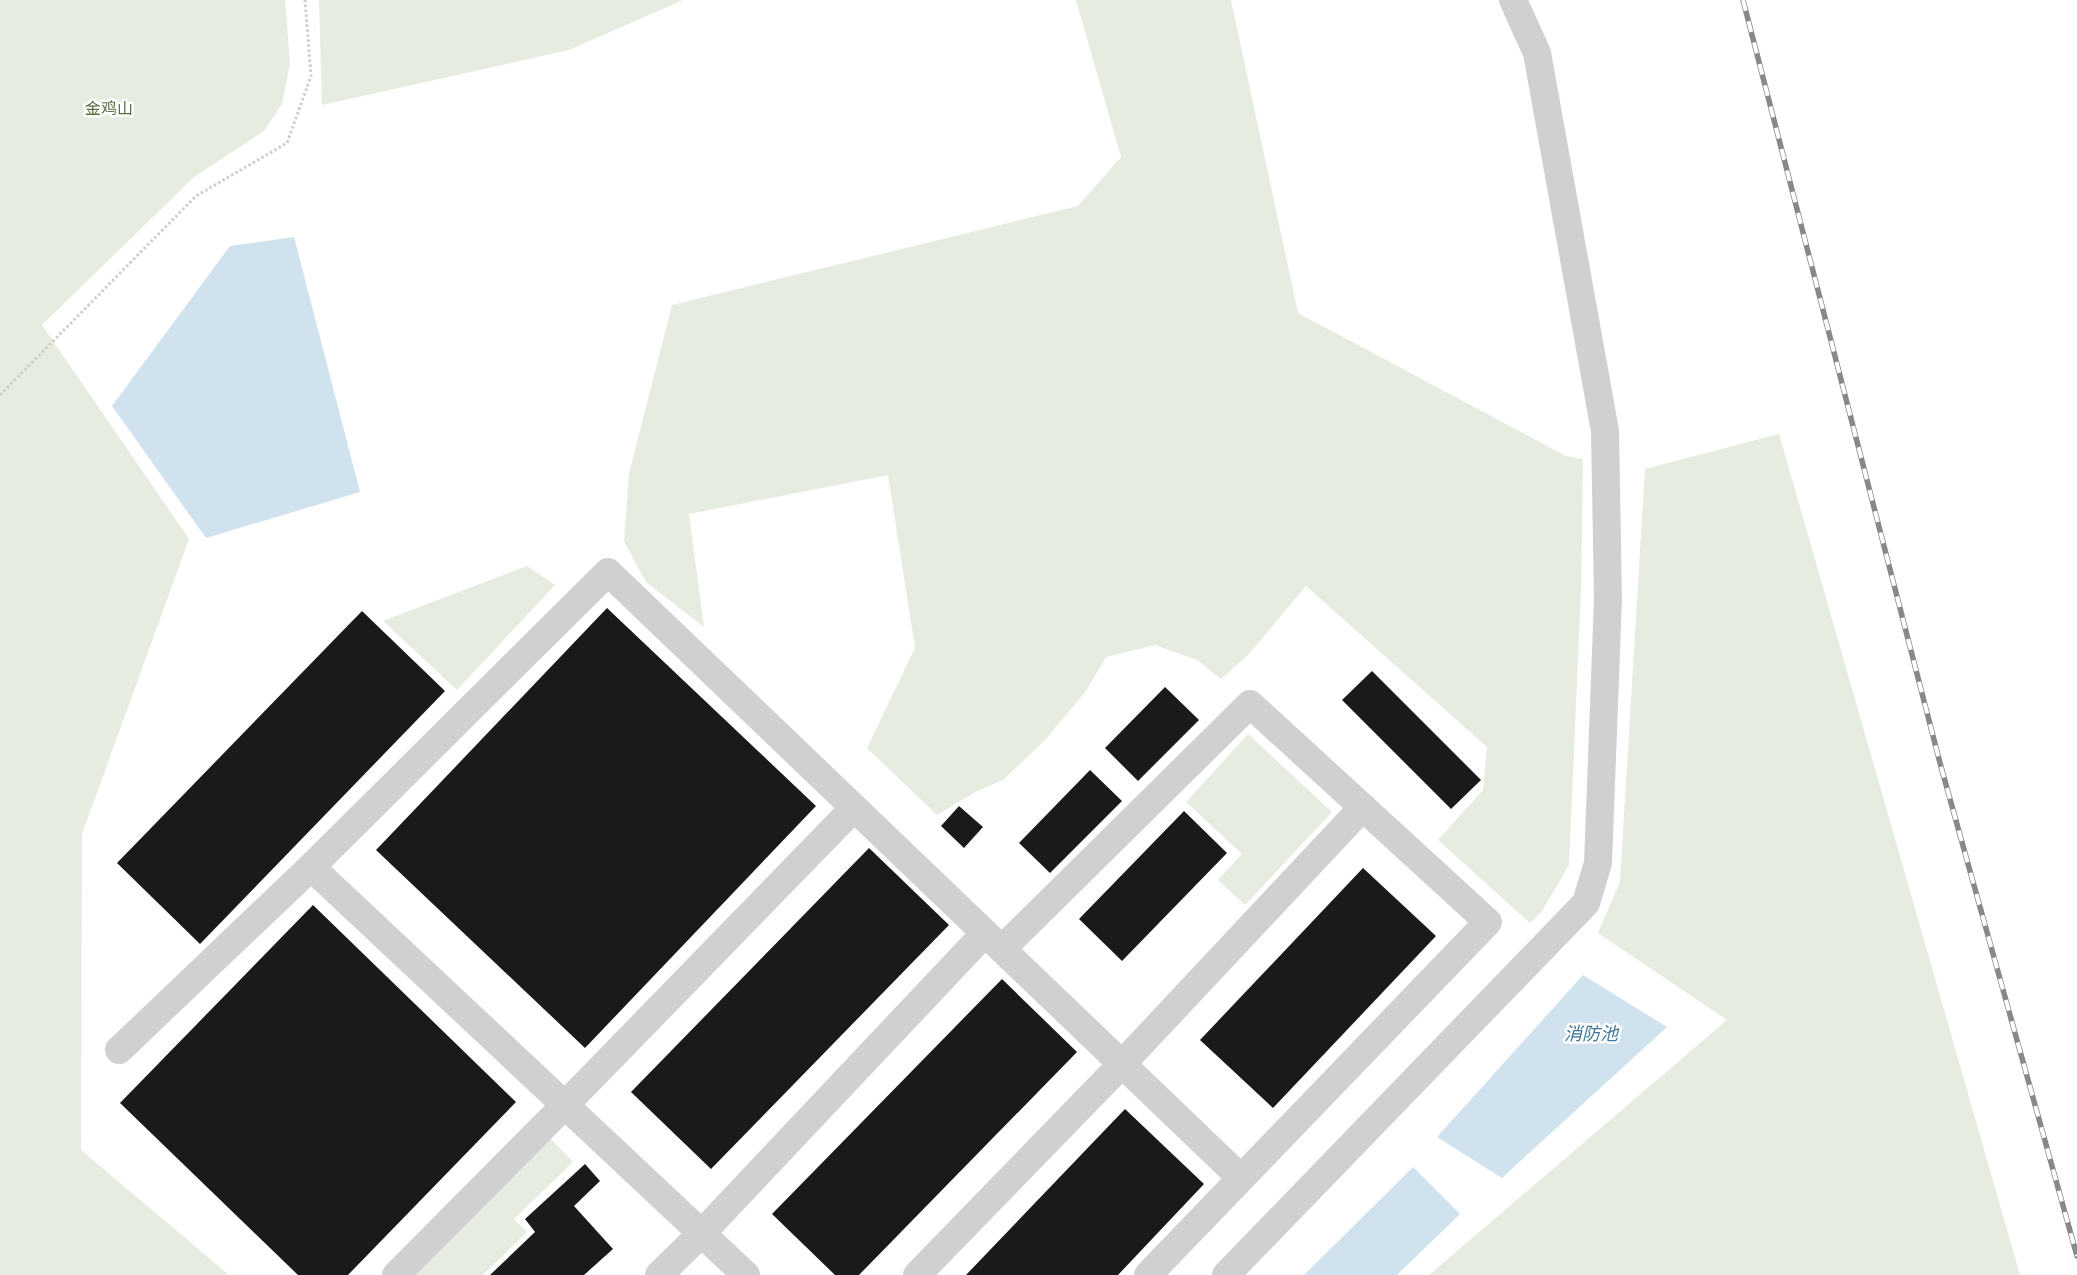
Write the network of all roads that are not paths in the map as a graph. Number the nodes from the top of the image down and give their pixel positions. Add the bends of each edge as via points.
1 (1513, 0) edge
2 (854, 808) junction
3 (1363, 808) junction
4 (311, 867) junction
5 (993, 941) junction
6 (119, 1050) dead end
7 (1122, 1064) junction
8 (565, 1105) junction
9 (1241, 1178) junction
10 (702, 1233) junction
11 (396, 1275) edge
12 (659, 1275) edge
13 (746, 1275) edge
14 (917, 1275) edge
15 (1148, 1275) edge
16 (1226, 1275) edge

1 - 16 street via 1537,53 1605,430 1608,599 1598,863 1586,904
2 - 4 street via 608,572
2 - 5 street
2 - 8 street
3 - 5 street via 1250,704
3 - 7 street
3 - 9 street via 1488,922
4 - 6 street
4 - 8 street
5 - 7 street
5 - 10 street
7 - 9 street
7 - 14 street
8 - 10 street
8 - 11 street
9 - 15 street
10 - 12 street
10 - 13 street

